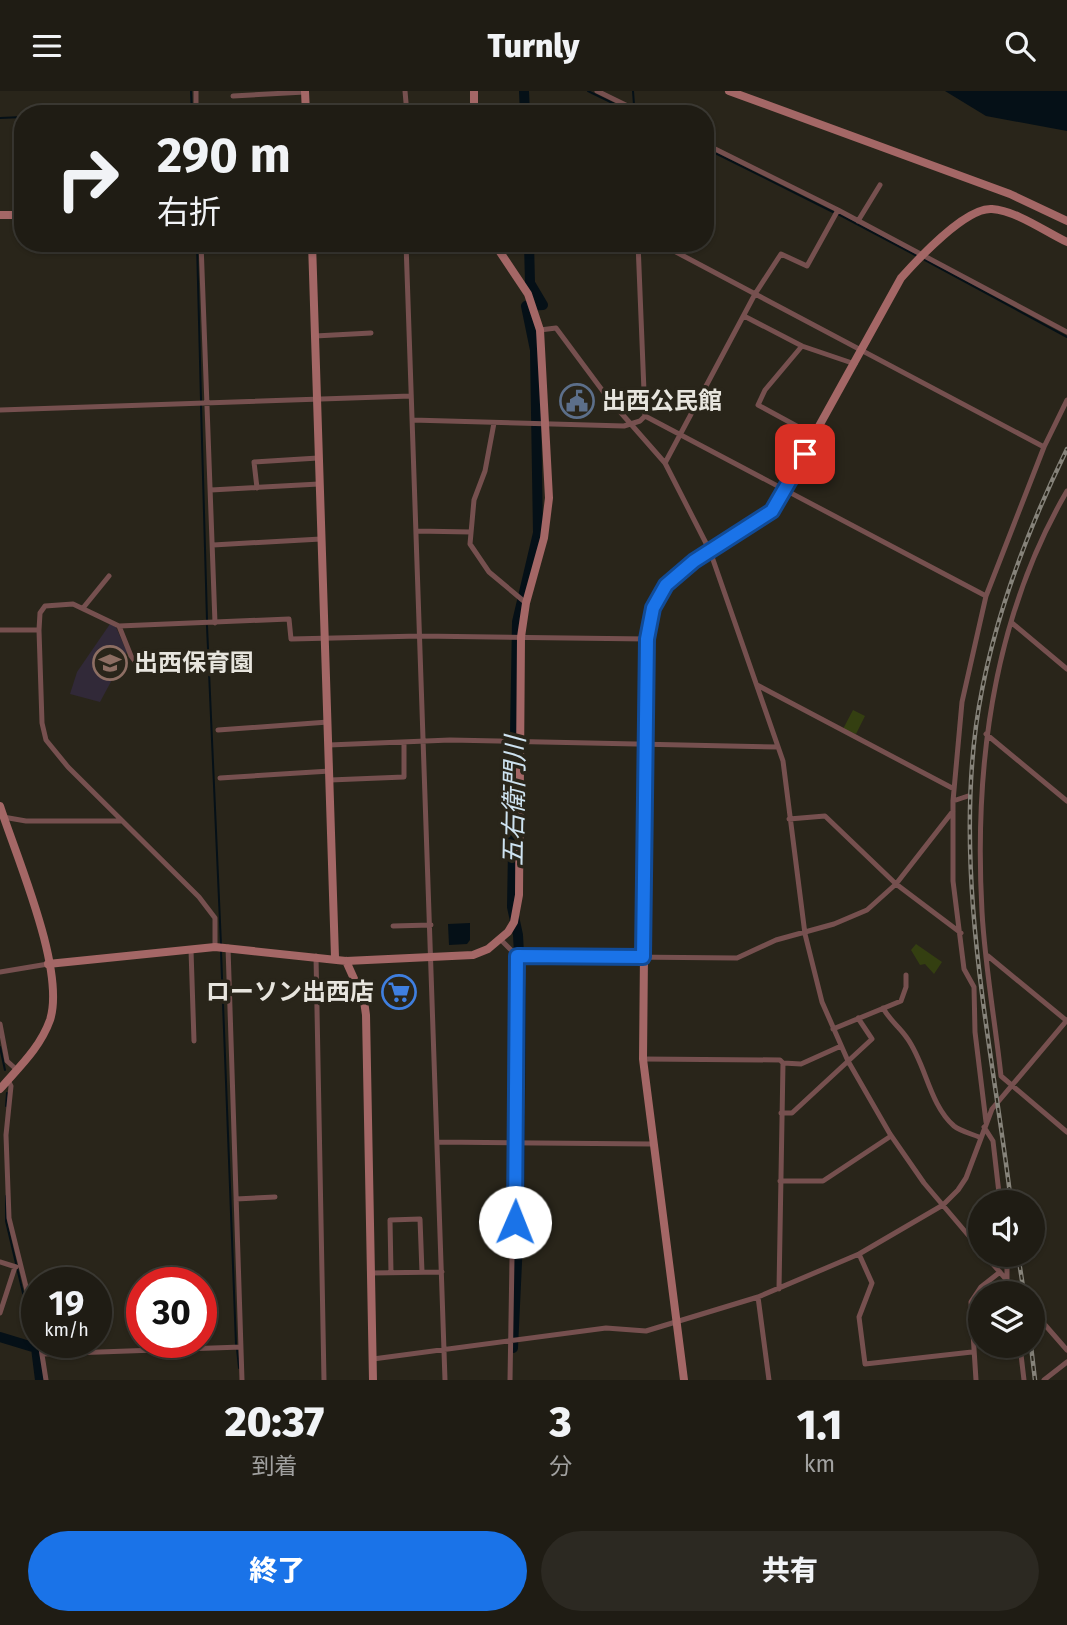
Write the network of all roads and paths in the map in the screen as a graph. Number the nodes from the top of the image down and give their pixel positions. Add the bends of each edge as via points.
1 (597, 91) edge
2 (729, 91) edge
3 (305, 92) edge
4 (233, 96) dead end
5 (626, 105) edge
6 (714, 148) edge
7 (880, 185) dead end
8 (838, 210) junction
9 (858, 221) junction
10 (1067, 221) edge
11 (1067, 242) edge
12 (201, 252) edge
13 (312, 252) edge
14 (406, 252) edge
15 (500, 252) edge
16 (638, 252) edge
17 (676, 252) edge
18 (922, 255) junction
19 (755, 294) junction
20 (744, 316) junction
21 (540, 330) junction
22 (371, 333) dead end
23 (1067, 333) edge
24 (314, 336) junction
25 (802, 346) junction
26 (863, 351) junction
27 (855, 364) junction
28 (411, 396) junction
29 (316, 400) junction
30 (1067, 400) edge
31 (209, 404) junction
32 (0, 410) edge
33 (645, 416) junction
34 (412, 420) junction
35 (494, 423) junction
36 (631, 424) junction
37 (545, 426) junction
38 (681, 435) junction
39 (815, 436) junction
40 (1044, 447) junction
41 (318, 458) junction
42 (664, 463) junction
43 (319, 484) junction
44 (257, 488) junction
45 (211, 490) junction
46 (786, 490) junction
47 (1067, 491) edge
48 (416, 531) junction
49 (471, 532) junction
50 (321, 539) junction
51 (213, 545) junction
52 (710, 551) junction
53 (108, 576) dead end
54 (986, 596) junction
55 (526, 603) junction
56 (83, 608) junction
57 (215, 623) junction
58 (1012, 623) junction
59 (119, 626) junction
60 (0, 630) edge
61 (39, 630) junction
62 (420, 636) junction
63 (521, 637) junction
64 (325, 638) junction
65 (647, 639) junction
66 (138, 666) dead end
67 (1067, 669) edge
68 (757, 685) junction
69 (328, 722) junction
70 (218, 730) dead end
71 (986, 734) junction
72 (423, 741) junction
73 (404, 742) junction
74 (520, 743) junction
75 (645, 744) junction
76 (329, 745) junction
77 (778, 747) junction
78 (330, 775) junction
79 (220, 778) dead end
80 (954, 789) junction
81 (981, 792) junction
82 (953, 801) junction
83 (1067, 801) edge
84 (0, 806) edge
85 (953, 811) junction
86 (2, 817) edge
87 (789, 819) junction
88 (122, 821) junction
89 (896, 884) junction
90 (431, 925) junction
91 (393, 926) dead end
92 (961, 933) junction
93 (805, 934) junction
94 (501, 940) junction
95 (215, 947) junction
96 (228, 947) junction
97 (191, 950) junction
98 (316, 956) junction
99 (517, 956) junction
100 (988, 956) junction
101 (335, 957) junction
102 (643, 957) junction
103 (432, 959) junction
104 (346, 961) junction
105 (365, 961) junction
106 (48, 964) junction
107 (0, 972) edge
108 (906, 975) dead end
109 (355, 980) junction
110 (883, 1008) junction
111 (858, 1019) junction
112 (1067, 1020) edge
113 (0, 1024) edge
114 (833, 1028) junction
115 (194, 1041) dead end
116 (841, 1046) junction
117 (643, 1059) junction
118 (848, 1061) junction
119 (783, 1063) junction
120 (17, 1070) junction
121 (8, 1080) junction
122 (1012, 1086) junction
123 (0, 1089) edge
124 (781, 1113) junction
125 (985, 1124) junction
126 (1067, 1132) edge
127 (3, 1134) edge
128 (891, 1136) junction
129 (979, 1137) junction
130 (437, 1142) junction
131 (516, 1142) junction
132 (652, 1144) junction
133 (780, 1181) junction
134 (999, 1190) edge
135 (275, 1197) dead end
136 (236, 1199) junction
137 (943, 1205) junction
138 (968, 1235) edge
139 (859, 1254) junction
140 (0, 1262) edge
141 (17, 1267) junction
142 (996, 1267) edge
143 (1007, 1267) edge
144 (422, 1272) junction
145 (442, 1272) junction
146 (1000, 1272) junction
147 (371, 1273) junction
148 (391, 1273) junction
149 (21, 1280) edge
150 (989, 1281) edge
151 (1007, 1281) joint
152 (779, 1289) junction
153 (758, 1297) junction
154 (0, 1313) edge
155 (676, 1322) junction
156 (1045, 1324) edge
157 (510, 1340) junction
158 (241, 1347) junction
159 (1066, 1347) edge
160 (444, 1349) junction
161 (112, 1352) edge
162 (968, 1352) edge
163 (43, 1358) edge
164 (973, 1358) edge
165 (1021, 1358) edge
166 (373, 1359) junction
167 (1067, 1362) edge
168 (46, 1380) edge
169 (242, 1380) edge
170 (324, 1380) edge
171 (373, 1380) edge
172 (445, 1380) edge
173 (510, 1380) edge
174 (684, 1380) edge
175 (769, 1380) edge
176 (976, 1380) edge
177 (1024, 1380) edge
178 (1044, 1380) edge

1 - 5 street
2 - 10 street via 1010,194
3 - 4 street
6 - 8 street
7 - 9 street
8 - 9 street
8 - 19 street via 807,266 782,254
9 - 18 street
11 - 18 street via 1004,211 988,208 974,213
12 - 31 street
13 - 24 street
14 - 28 street
15 - 21 street via 528,294
16 - 33 street
17 - 19 street
18 - 23 street
18 - 26 street via 901,278
19 - 20 street
19 - 26 street
20 - 25 street
20 - 38 street
21 - 36 street via 556,328
21 - 37 street
22 - 24 street
24 - 29 street
25 - 27 street
25 - 39 street via 758,405
26 - 27 street
26 - 40 street
27 - 39 street
28 - 29 street
28 - 34 street
29 - 31 street
29 - 41 street
30 - 40 street
31 - 32 street
31 - 45 street
33 - 36 street
33 - 38 street
34 - 35 street
34 - 48 street
35 - 37 street
35 - 49 street via 474,500
36 - 37 street
36 - 42 street
37 - 55 street via 548,507
38 - 42 street
38 - 46 street
39 - 46 street
40 - 54 street
41 - 43 street
41 - 44 street via 254,462
42 - 52 street
43 - 44 street
43 - 50 street
44 - 45 street
45 - 51 street
46 - 52 street via 759,522
46 - 54 street
47 - 58 street
48 - 49 street
48 - 62 street
49 - 55 street via 470,544 480,561
50 - 51 street
50 - 64 street
51 - 57 street
52 - 65 street via 666,585 653,608
52 - 68 street
53 - 56 street
54 - 80 street via 962,702
55 - 63 street
56 - 59 street
56 - 61 street via 61,603 46,606 40,613
57 - 59 street
57 - 64 street via 289,619 292,639
58 - 67 street
58 - 71 street
59 - 66 street
60 - 61 street
61 - 88 street via 46,740
62 - 63 street
62 - 64 street
62 - 72 street
63 - 65 street
63 - 74 street
64 - 69 street
65 - 75 street
68 - 77 street
68 - 80 street
69 - 70 street
69 - 76 street
71 - 81 street
71 - 83 street
72 - 73 street
72 - 74 street
72 - 90 street
73 - 76 street
73 - 78 street via 404,777
74 - 75 street
74 - 94 street via 519,895 514,922
75 - 77 street
75 - 102 street
76 - 78 street
77 - 87 street
78 - 79 street
78 - 101 street
80 - 82 street
81 - 82 street
81 - 100 street via 982,914
82 - 85 street
84 - 86 street
85 - 89 street
85 - 92 street via 953,881
86 - 88 street via 39,822
86 - 106 street via 35,908
87 - 89 street via 825,816
87 - 93 street
88 - 95 street via 215,918
89 - 92 street
89 - 93 street via 867,910
90 - 91 street
90 - 103 street
92 - 125 street via 964,969 974,987
93 - 102 street via 775,940 737,958
93 - 114 street
94 - 99 street
94 - 103 street via 473,955
95 - 96 street
95 - 97 street
96 - 98 street
96 - 136 street
97 - 106 street
97 - 115 street
98 - 101 street
98 - 170 street
99 - 102 street
99 - 131 street
100 - 112 street
100 - 122 street via 1001,1076
101 - 104 street
102 - 117 street
103 - 105 street
103 - 130 street
104 - 105 street
104 - 109 street
105 - 109 street
106 - 107 street
106 - 120 street via 51,1017 40,1042
108 - 110 street via 901,1001
109 - 147 street via 366,1015
110 - 111 street
110 - 129 street via 906,1036 933,1095 954,1127
111 - 114 street
111 - 118 street via 872,1039
112 - 122 street
113 - 120 street via 7,1061
114 - 116 street
116 - 118 street
116 - 119 street via 801,1064
117 - 119 street
117 - 132 street
118 - 124 street via 792,1113
118 - 128 street
119 - 124 street
120 - 121 street
121 - 123 street
121 - 127 street via 11,1086
122 - 125 street
122 - 126 street
124 - 133 street
125 - 129 street
125 - 134 street via 993,1141
127 - 141 street
128 - 133 street via 823,1181
128 - 137 street
129 - 137 street via 966,1178
130 - 131 street
130 - 145 street
131 - 132 street
131 - 157 street
132 - 155 street
133 - 152 street
135 - 136 street
136 - 158 street
137 - 138 street
137 - 139 street
139 - 152 street
139 - 162 street via 872,1283 859,1317 865,1364
140 - 141 street
141 - 149 street
141 - 154 street
142 - 146 street
143 - 151 street
144 - 145 street
144 - 148 street
144 - 148 street via 421,1219 390,1220
145 - 160 street
146 - 150 street
146 - 151 street
147 - 148 street
147 - 166 street
152 - 153 street
153 - 155 street
153 - 175 street
155 - 157 street via 646,1331 606,1328
155 - 174 street
156 - 159 street
157 - 160 street
157 - 173 street
158 - 161 street
158 - 169 street
160 - 166 street
160 - 172 street
163 - 168 street
164 - 176 street
165 - 177 street
166 - 171 street
167 - 178 street

